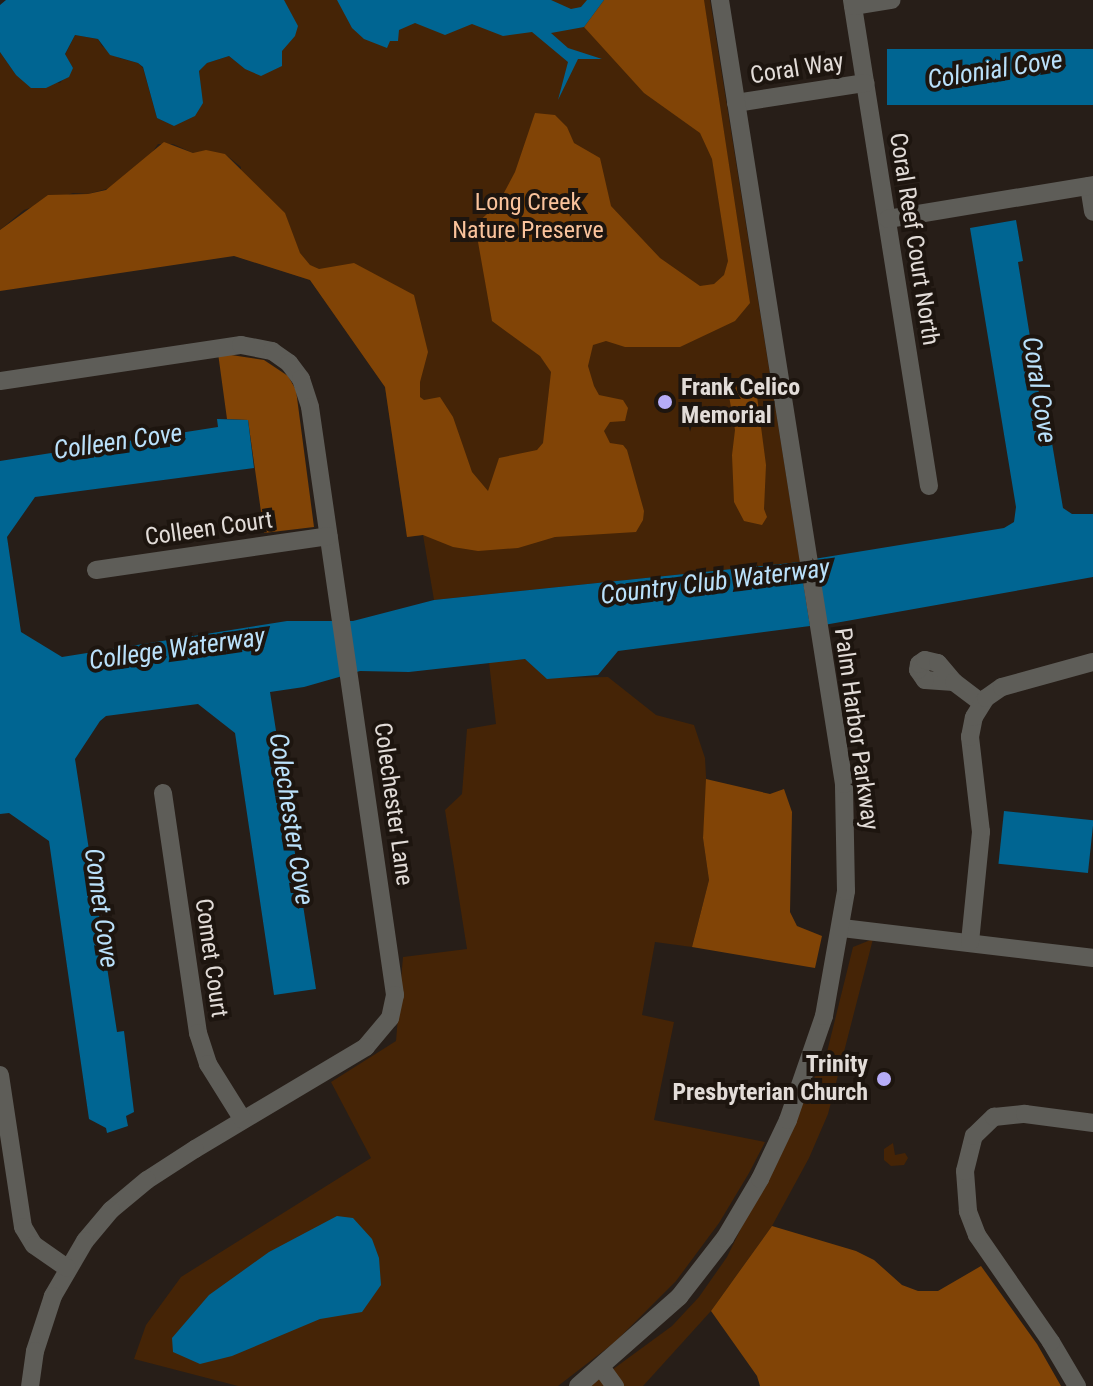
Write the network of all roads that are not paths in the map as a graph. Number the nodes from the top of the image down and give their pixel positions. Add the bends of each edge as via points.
1 (720, 0) edge
2 (892, 0) edge
3 (852, 3) edge
4 (865, 83) junction
5 (736, 103) junction
6 (1091, 185) edge
7 (1093, 212) edge
8 (888, 219) junction
9 (0, 381) edge
10 (929, 486) dead end
11 (329, 536) junction
12 (96, 570) dead end
13 (1093, 662) edge
14 (954, 682) dead end
15 (982, 703) junction
16 (163, 793) dead end
17 (842, 928) junction
18 (970, 942) junction
19 (1093, 958) edge
20 (0, 1075) edge
21 (243, 1120) junction
22 (1093, 1123) edge
23 (67, 1268) junction
24 (601, 1367) junction
25 (30, 1386) edge
26 (578, 1386) edge
27 (615, 1386) edge
28 (1077, 1386) edge

1 - 5 street, Palm Harbor Parkway
2 - 3 street
3 - 4 street, Coral Reef Court North
4 - 5 street, Coral Way
4 - 8 street, Coral Reef Court North
5 - 17 street, Palm Harbor Parkway via 847,813
6 - 7 street
6 - 8 street
8 - 10 street, Coral Reef Court North
9 - 11 street, Colechester Lane via 226,346 272,351 295,370 308,396
11 - 12 street, Colleen Court
11 - 21 street, Colechester Lane via 394,975 393,1007 382,1031 366,1047
13 - 15 street via 1002,687
14 - 15 street
15 - 18 street via 970,737 981,832
16 - 21 street, Comet Court via 198,1033 208,1064
17 - 18 street
17 - 24 street, Palm Harbor Parkway via 815,1049 760,1179 725,1238 679,1297
18 - 19 street
20 - 23 street via 25,1233
21 - 23 street, Colechester Lane via 123,1199
22 - 28 street via 1025,1114 994,1117 977,1130 965,1164 968,1211 977,1235
23 - 25 street, Colechester Lane via 42,1325
24 - 26 street, Palm Harbor Parkway
24 - 27 street

